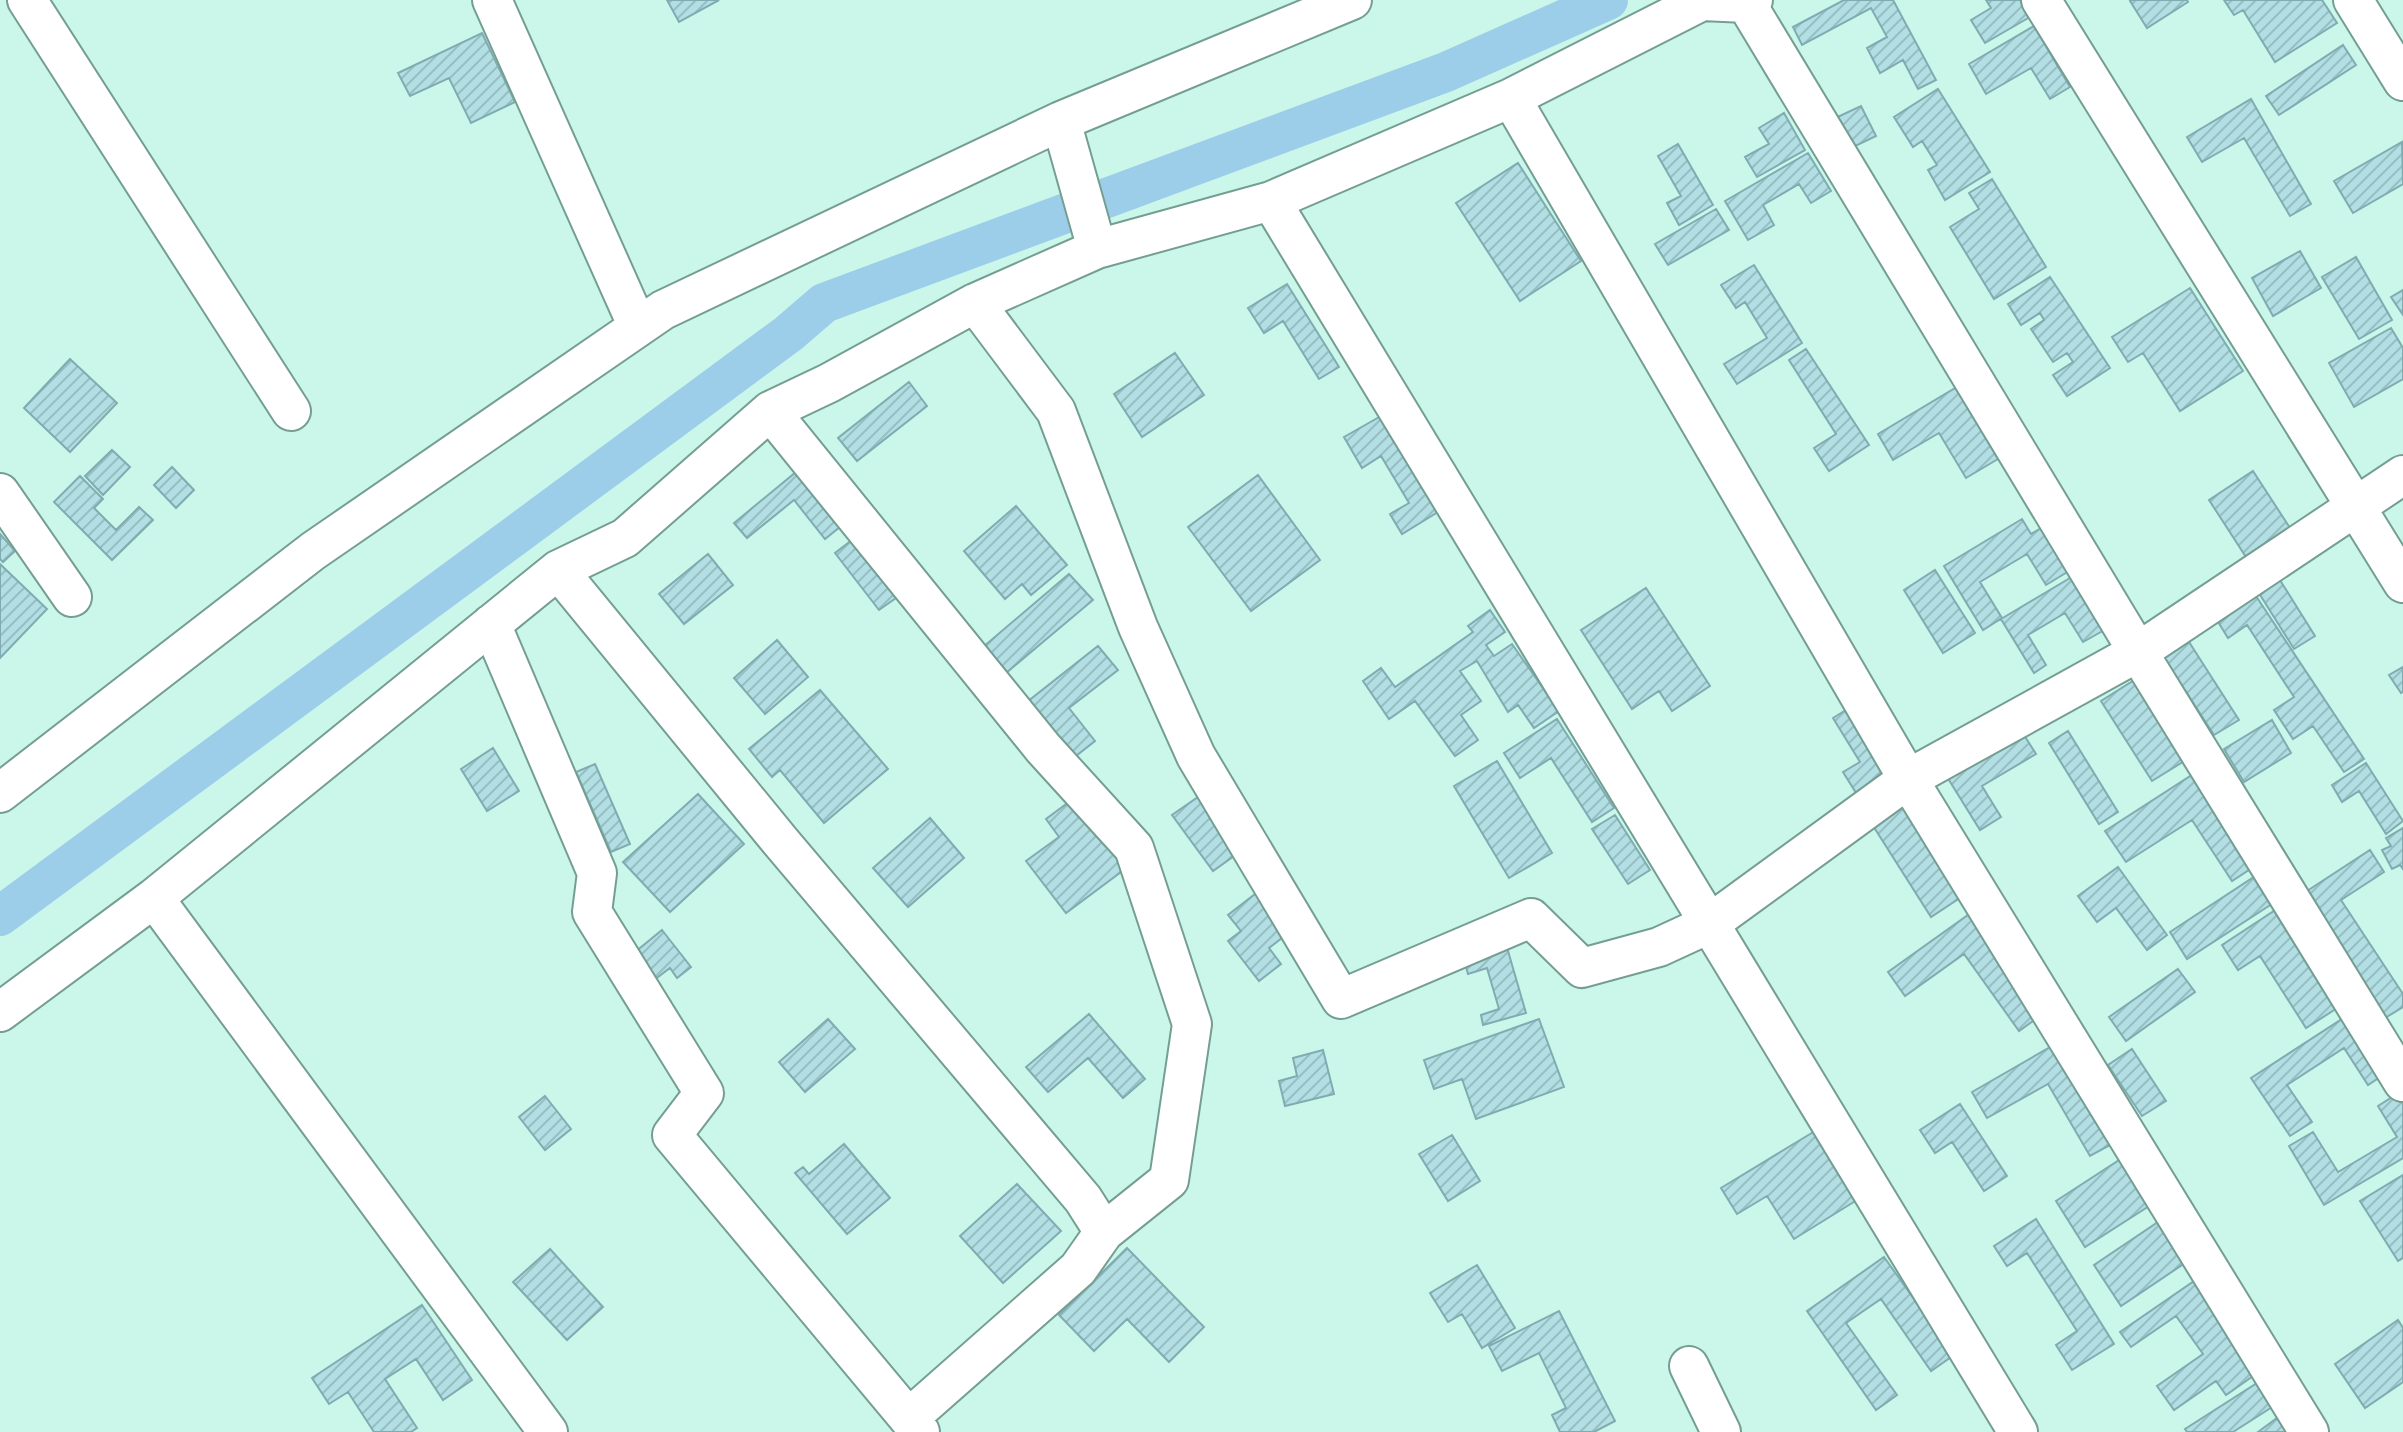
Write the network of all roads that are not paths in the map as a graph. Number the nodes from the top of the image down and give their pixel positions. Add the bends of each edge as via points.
1 (27, 0) edge
2 (492, 0) edge
3 (1352, 0) edge
4 (2041, 0) edge
5 (2353, 0) edge
6 (1750, 1) edge
7 (1316, 7) edge
8 (2403, 81) edge
9 (1511, 98) junction
10 (1061, 121) junction
11 (1271, 201) junction
12 (1097, 249) junction
13 (975, 303) junction
14 (638, 327) junction
15 (291, 411) dead end
16 (770, 411) junction
17 (2403, 475) edge
18 (0, 493) edge
19 (2355, 507) junction
20 (558, 570) junction
21 (2403, 583) edge
22 (72, 597) dead end
23 (491, 624) junction
24 (2138, 652) junction
25 (1908, 779) junction
26 (0, 793) edge
27 (154, 898) junction
28 (1709, 924) junction
29 (0, 1012) edge
30 (2403, 1082) edge
31 (1104, 1232) junction
32 (1689, 1366) dead end
33 (914, 1425) edge
34 (548, 1432) edge
35 (1721, 1432) edge
36 (2018, 1432) edge
37 (2309, 1432) edge

1 - 15 street
2 - 14 street
3 - 7 street
4 - 19 street
5 - 8 street
6 - 9 street via 1702,1
6 - 24 street
7 - 10 street
9 - 11 street
9 - 25 street
10 - 12 street
10 - 14 street via 663,310
11 - 12 street
11 - 28 street
12 - 13 street
13 - 16 street
13 - 28 street via 1056,411 1138,627 1196,756 1341,999 1531,918 1582,968 1659,947
14 - 26 street via 313,551
16 - 20 street via 625,538
16 - 31 street via 1043,748 1134,848 1192,1024 1169,1180
17 - 19 street
18 - 22 street
19 - 21 street
19 - 24 street
20 - 23 street
20 - 31 street via 1083,1199
23 - 27 street
23 - 33 street via 597,873 592,912 704,1093 672,1135
24 - 25 street
24 - 30 street
25 - 28 street
25 - 37 street
27 - 29 street
27 - 34 street
28 - 36 street
31 - 33 street via 1078,1269
32 - 35 street

